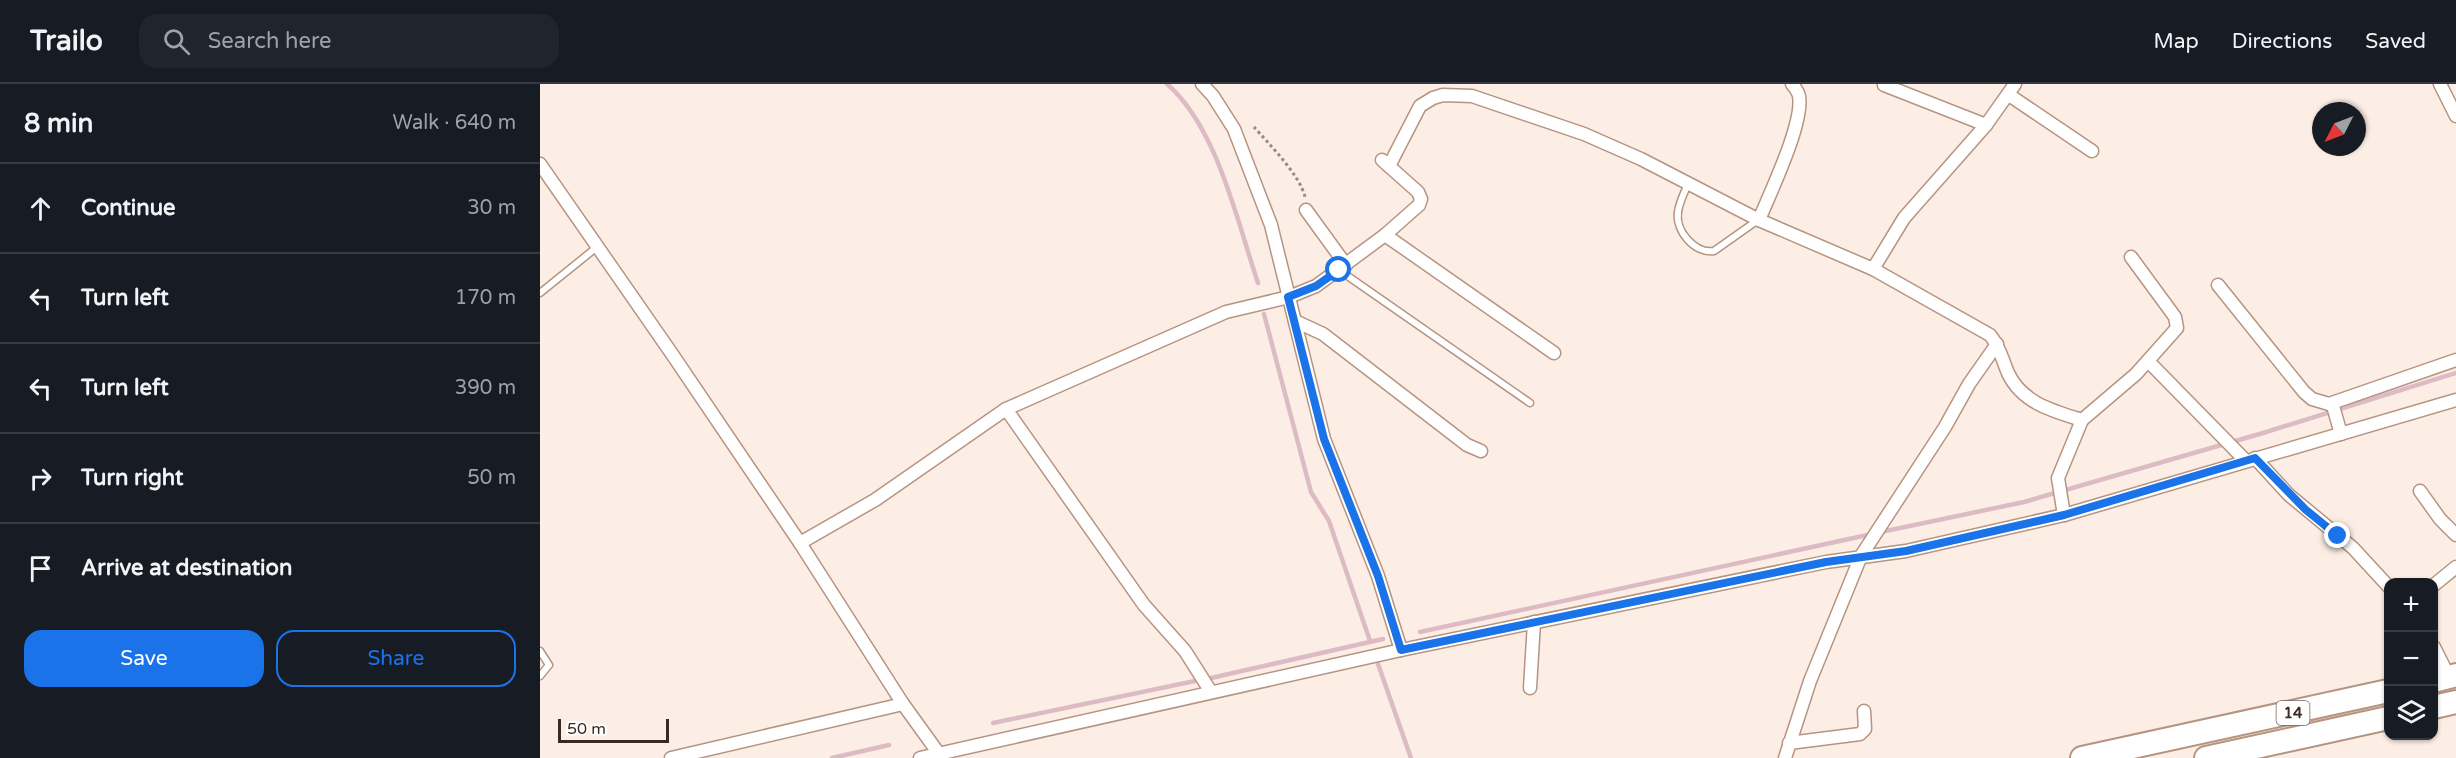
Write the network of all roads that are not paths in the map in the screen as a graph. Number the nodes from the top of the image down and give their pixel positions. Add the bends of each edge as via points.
1 (1202, 84) edge
2 (1792, 84) edge
3 (2440, 84) edge
4 (1884, 85) edge
5 (2012, 89) edge
6 (2456, 116) edge
7 (1986, 125) junction
8 (2092, 151) dead end
9 (540, 164) edge
10 (1688, 184) junction
11 (1306, 210) road end
12 (1759, 220) junction
13 (1384, 235) junction
14 (597, 247) junction
15 (2131, 257) dead end
16 (1342, 268) junction
17 (1873, 269) junction
18 (2218, 285) dead end
19 (540, 293) edge
20 (1288, 297) junction
21 (1295, 321) junction
22 (1997, 344) junction
23 (1554, 353) dead end
24 (2456, 360) edge
25 (2148, 361) junction
26 (2456, 400) edge
27 (1530, 403) dead end
28 (2331, 406) junction
29 (1006, 409) junction
30 (2082, 420) junction
31 (2340, 430) junction
32 (1481, 451) dead end
33 (2250, 459) junction
34 (2420, 491) dead end
35 (2063, 510) junction
36 (2456, 535) edge
37 (800, 543) junction
38 (1864, 553) junction
39 (2456, 567) edge
40 (2438, 581) edge
41 (2384, 582) edge
42 (1534, 622) junction
43 (1401, 650) junction
44 (540, 651) edge
45 (2438, 659) edge
46 (540, 676) edge
47 (2446, 678) edge
48 (1530, 688) dead end
49 (1211, 692) junction
50 (2384, 692) edge
51 (2456, 702) edge
52 (903, 704) junction
53 (2438, 706) edge
54 (1864, 711) dead end
55 (2384, 719) edge
56 (2196, 734) junction
57 (1790, 743) junction
58 (2234, 752) junction
59 (942, 757) edge
60 (671, 758) edge
61 (920, 758) edge
62 (1785, 758) edge
63 (2082, 758) edge
64 (2208, 758) edge

1 - 20 street via 1225,113 1241,145 1271,225
2 - 12 street via 1799,94 1796,121
3 - 6 street
4 - 7 street
5 - 7 street
5 - 8 street
7 - 17 street via 1904,218
9 - 14 street
10 - 12 street
10 - 12 lane via 1679,205 1678,222 1683,234 1701,249 1714,250
10 - 13 street via 1584,134 1472,96 1443,95 1420,106 1386,163 1414,187 1420,199 1416,210
11 - 16 street
12 - 17 street
13 - 16 street
13 - 23 street
14 - 19 lane
14 - 37 street
15 - 25 street via 2178,324
16 - 20 street via 1316,286
16 - 27 lane
17 - 22 street via 1979,328
18 - 28 street via 2304,392
20 - 21 street
20 - 29 street via 1226,312
21 - 32 street via 1323,334
21 - 43 street via 1324,439 1378,576
22 - 30 street via 2018,388 2043,408
22 - 38 street
24 - 28 street
25 - 30 street
25 - 33 street via 2236,452
26 - 31 street
28 - 31 street
29 - 37 street via 875,500
29 - 49 street via 1144,605 1185,651
30 - 35 street via 2058,478
31 - 33 street
33 - 35 street
33 - 41 street via 2353,548
34 - 36 street
35 - 38 street via 1906,551
37 - 52 street
38 - 42 street
38 - 57 street via 1810,681
39 - 40 street
42 - 43 street
42 - 48 street
43 - 49 street
44 - 46 lane via 549,665
45 - 47 street
49 - 59 street
50 - 56 highway, 14
51 - 53 highway
52 - 59 street
52 - 60 street
54 - 57 street via 1865,729 1860,734
55 - 58 highway, 14
56 - 58 highway via 2224,738
56 - 63 highway, 14
57 - 62 street
58 - 64 highway, 14
59 - 61 street

